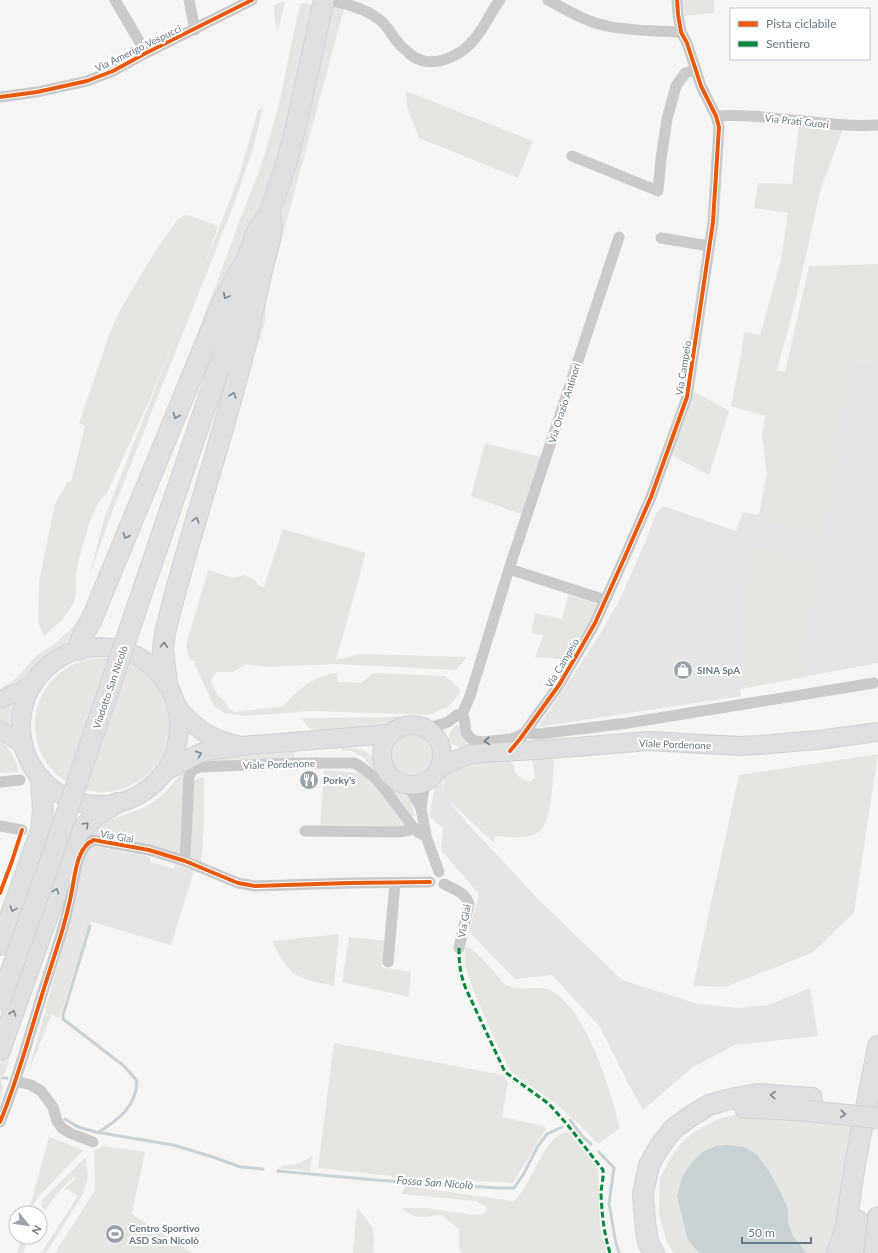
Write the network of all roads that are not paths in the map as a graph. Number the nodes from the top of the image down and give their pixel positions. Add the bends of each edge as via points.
1 (115, 0) edge
2 (189, 0) edge
3 (252, 0) edge
4 (328, 0) edge
5 (500, 0) edge
6 (548, 0) edge
7 (677, 0) edge
8 (195, 30) junction
9 (682, 32) junction
10 (146, 53) junction
11 (696, 70) junction
12 (0, 97) edge
13 (716, 116) junction
14 (878, 125) edge
15 (572, 156) dead end
16 (270, 212) junction
17 (619, 237) dead end
18 (661, 238) dead end
19 (709, 246) junction
20 (509, 569) junction
21 (605, 600) junction
22 (79, 650) junction
23 (34, 683) junction
24 (874, 683) dead end
25 (167, 684) junction
26 (0, 700) edge
27 (177, 707) junction
28 (462, 714) junction
29 (0, 729) edge
30 (878, 732) edge
31 (390, 734) junction
32 (433, 736) junction
33 (343, 738) junction
34 (520, 744) junction
35 (23, 746) junction
36 (242, 746) junction
37 (472, 754) junction
38 (382, 757) junction
39 (439, 768) junction
40 (164, 772) junction
41 (41, 779) junction
42 (20, 780) dead end
43 (0, 782) edge
44 (416, 784) junction
45 (117, 803) junction
46 (421, 808) junction
47 (0, 826) edge
48 (413, 827) junction
49 (22, 830) dead end
50 (305, 831) dead end
51 (426, 836) junction
52 (184, 861) junction
53 (440, 872) junction
54 (430, 882) junction
55 (395, 883) junction
56 (444, 884) junction
57 (0, 945) edge
58 (459, 948) dead end
59 (388, 962) dead end
60 (0, 1002) edge
61 (878, 1046) edge
62 (0, 1050) edge
63 (878, 1050) edge
64 (15, 1081) junction
65 (878, 1104) edge
66 (810, 1105) junction
67 (878, 1118) edge
68 (0, 1122) edge
69 (93, 1142) dead end
70 (878, 1217) edge
71 (654, 1253) edge
72 (664, 1253) edge
73 (836, 1253) edge
74 (853, 1253) edge
75 (875, 1253) edge

1 - 10 street, Via Amerigo Vespucci
2 - 8 street, Via Amerigo Vespucci
3 - 8 street, Via Amerigo Vespucci
4 - 5 street via 356,6 380,20 400,45 417,59 426,61 451,57 464,50 481,30
4 - 16 highway, Viadotto San Nicolò via 287,162
6 - 9 street via 590,21 607,26
7 - 9 street, Via Campeio
8 - 10 street, Via Amerigo Vespucci
9 - 11 street, Via Campeio
10 - 12 street, Via Amerigo Vespucci via 113,71 87,81
11 - 13 street, Via Campeio
11 - 15 street via 685,73 676,86 667,119 658,191
13 - 14 street, Via Prati Guori via 775,118 846,126
13 - 19 street, Via Campeio via 719,127
16 -> 22 highway via 257,231 246,259 223,301 91,622 81,639
25 -> 16 highway via 163,649 165,633 250,329 271,232
16 - 60 highway, Viadotto San Nicolò, bridge
17 - 20 street, Via Orazio Antinori
18 - 19 street
19 - 21 street, Via Campeio via 687,397 651,498
20 - 21 street
20 - 28 street, Via Orazio Antinori via 470,696
21 - 34 street, Via Campeio via 580,651
22 - 23 main road, Viale Pordenone via 53,662
22 - 25 main road, Viale Pordenone via 106,647 129,652 151,666
23 - 26 main road, Viale Pordenone
23 - 35 main road, Viale Pordenone via 22,716
24 - 34 street via 628,723 539,734
25 - 27 main road, Viale Pordenone
27 - 36 main road, Viale Pordenone via 202,731 219,740
27 - 40 main road, Viale Pordenone via 178,740
28 - 32 street via 448,722
34 -> 28 street via 510,739 475,741 466,732
29 - 35 main road, Viale Pordenone
30 - 34 main road, Viale Pordenone via 733,746 649,741
31 - 32 main road, Viale Pordenone via 409,725 420,726
31 - 33 main road, Viale Pordenone
31 - 38 main road via 383,747
32 - 37 main road, Viale Pordenone via 449,748
32 - 39 main road via 441,749
33 - 36 main road, Viale Pordenone
33 - 38 main road, Viale Pordenone via 364,746
34 - 37 main road, Viale Pordenone
35 - 41 main road, Viale Pordenone
40 -> 36 main road, Viale Pordenone via 200,753
37 - 39 main road, Viale Pordenone
38 - 44 main road via 390,776 398,782
39 - 44 main road, Viale Pordenone via 432,777
40 - 45 main road, Viale Pordenone via 141,794
41 - 45 main road, Viale Pordenone via 54,791 76,801 96,805
41 -> 57 highway via 41,830
42 - 43 street
44 - 46 street
44 - 46 street
62 -> 45 highway via 78,833 95,816
46 - 51 street
47 - 49 street
48 - 50 street via 399,832
48 - 51 street, Viale Pordenone
48 - 52 street, Viale Pordenone via 376,781 354,763 200,767 189,776
51 - 53 street
52 - 55 street, Via Giai via 223,878 255,886
52 - 64 street, Via Giai via 149,850 94,840 86,845 77,864 69,908
53 - 54 street via 432,874
53 - 56 street via 445,877
54 - 55 street, Via Giai
54 - 56 street via 438,888
55 - 59 street
56 - 58 street, Via Giai via 468,898 469,904
61 - 73 highway via 845,1231
63 - 74 highway
64 - 68 street, Via Giai
64 - 69 street via 31,1085 41,1091 54,1107 57,1121 62,1128
65 - 66 highway
66 -> 67 highway, bridge
66 -> 71 highway via 758,1094 730,1099 709,1105 673,1130 649,1165 643,1193 648,1242
66 - 72 highway via 728,1109 692,1126 676,1139 662,1162 653,1186 650,1207 655,1234
70 - 75 highway

